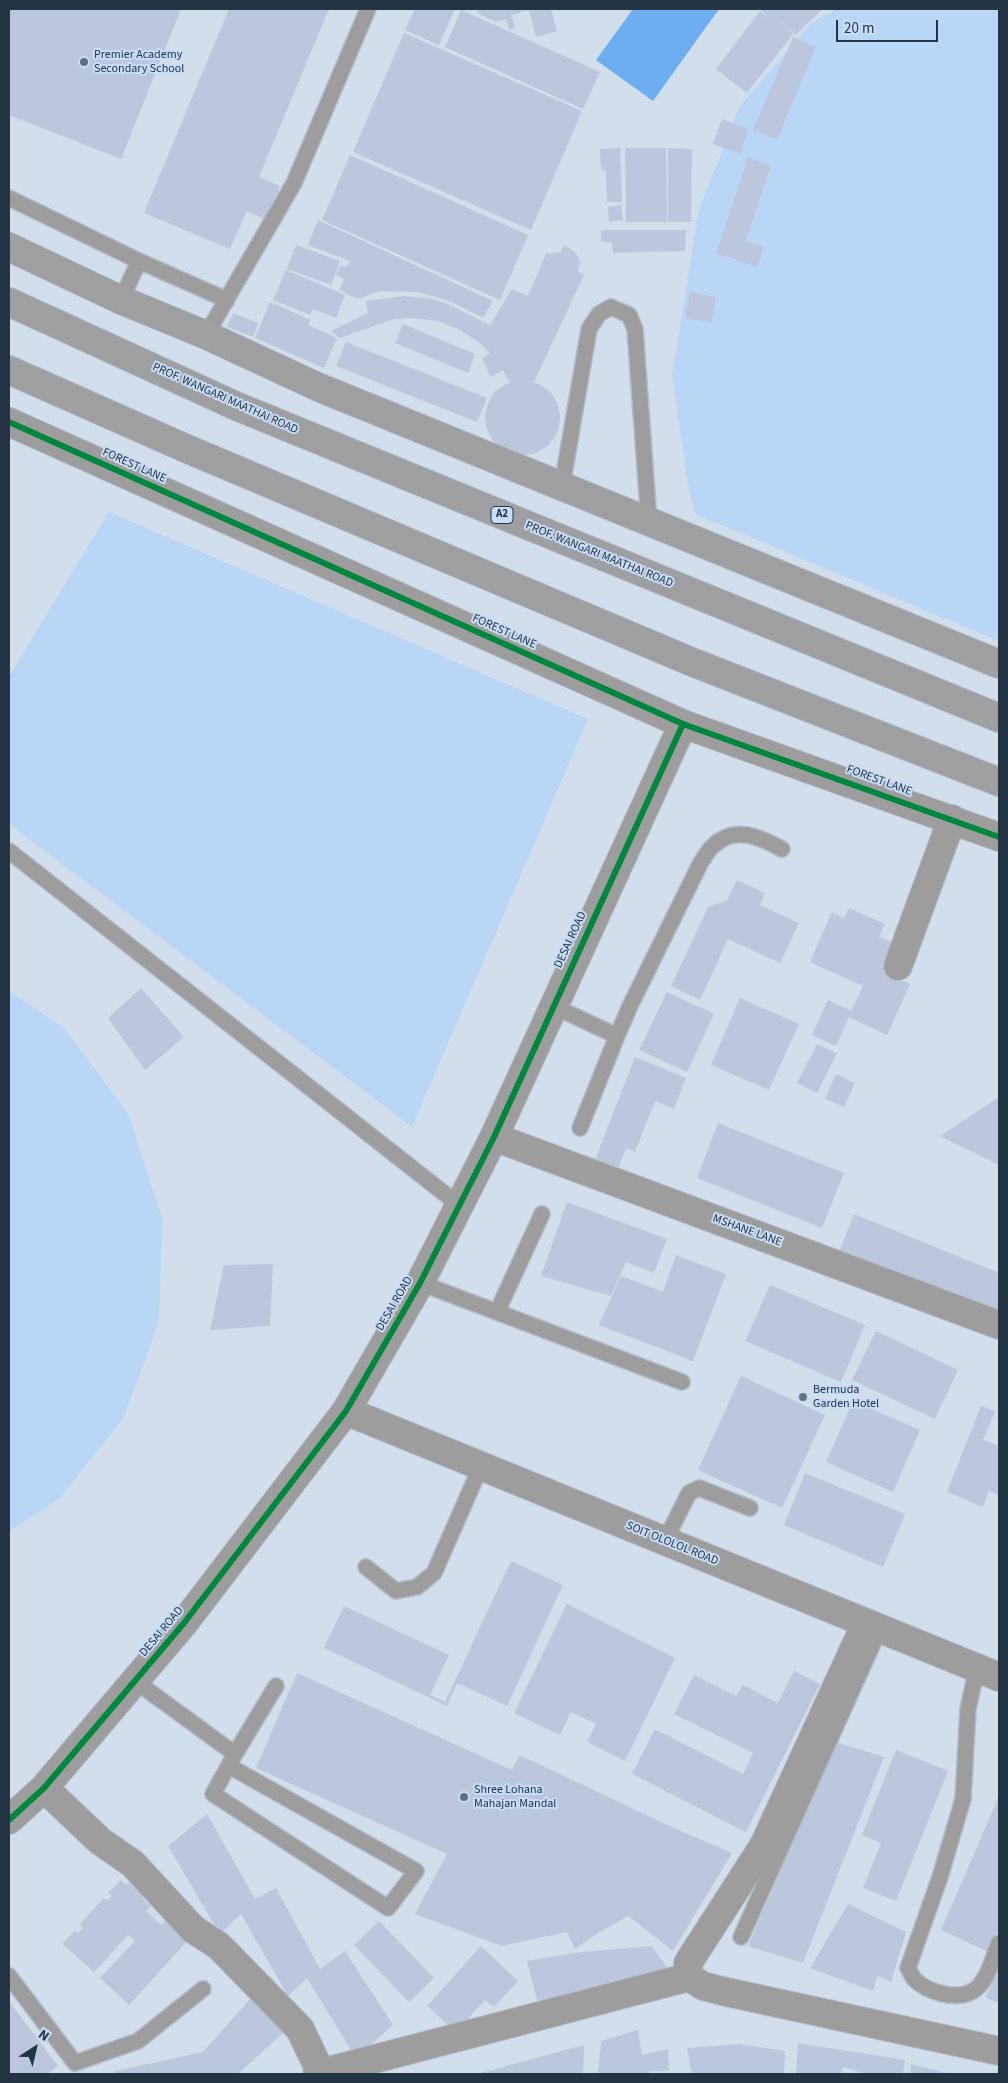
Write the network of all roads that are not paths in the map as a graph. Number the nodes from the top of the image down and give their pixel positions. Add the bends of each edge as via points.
1 (368, 9) edge
2 (9, 198) edge
3 (9, 247) edge
4 (139, 261) junction
5 (121, 300) junction
6 (227, 300) junction
7 (9, 302) edge
8 (206, 335) junction
9 (9, 370) edge
10 (9, 422) edge
11 (562, 486) junction
12 (649, 522) junction
13 (999, 664) edge
14 (999, 718) edge
15 (683, 724) junction
16 (999, 782) edge
17 (952, 819) junction
18 (999, 837) edge
19 (782, 848) dead end
20 (9, 851) edge
21 (898, 966) dead end
22 (553, 1006) junction
23 (618, 1036) junction
24 (580, 1128) dead end
25 (494, 1137) junction
26 (459, 1205) junction
27 (542, 1214) dead end
28 (420, 1283) junction
29 (497, 1312) junction
30 (999, 1326) edge
31 (682, 1382) dead end
32 (346, 1411) junction
33 (480, 1466) junction
34 (750, 1508) dead end
35 (665, 1541) junction
36 (366, 1567) dead end
37 (873, 1626) junction
38 (988, 1672) edge
39 (136, 1681) junction
40 (276, 1686) dead end
41 (232, 1760) junction
42 (44, 1788) junction
43 (9, 1820) edge
44 (741, 1937) dead end
45 (999, 1943) edge
46 (9, 1976) edge
47 (689, 1977) junction
48 (203, 1989) dead end
49 (999, 2051) edge
50 (319, 2074) edge

1 - 6 lane via 294,184
2 - 4 lane
3 - 5 main road
4 - 5 lane
4 - 6 lane
5 - 8 main road
6 - 8 lane
7 - 14 main road, PROF. WANGARI MAATHAI ROAD / A2 via 236,406
8 - 11 main road via 318,387
9 - 16 main road via 185,448 692,662
10 - 15 street, FOREST LANE
11 - 12 main road
11 - 12 lane via 589,329 599,314 611,307 629,315 635,329
12 - 13 main road
15 - 17 street, FOREST LANE
15 - 22 street, DESAI ROAD
17 - 18 street, FOREST LANE
17 - 21 street
19 - 23 lane via 755,835 730,836 713,846 701,862
20 - 26 lane
22 - 23 lane
22 - 25 street, DESAI ROAD
23 - 24 lane
25 - 26 street, DESAI ROAD
25 - 30 street, MSHANE LANE
26 - 28 street, DESAI ROAD
27 - 29 lane
28 - 29 lane
28 - 32 street, DESAI ROAD
29 - 31 lane
32 - 33 street, SOIT OLOLOL ROAD
32 - 39 street, DESAI ROAD
33 - 35 street, SOIT OLOLOL ROAD
33 - 36 lane via 434,1573 417,1587 396,1591
34 - 35 lane via 700,1488 689,1493
35 - 37 street, SOIT OLOLOL ROAD
37 - 38 street, SOIT OLOLOL ROAD
37 - 44 lane
37 - 47 street via 764,1845 688,1963
38 - 45 lane via 968,1709 963,1799 908,1968 914,1978 928,1988 947,1995 973,1991 983,1981
39 - 41 lane
39 - 42 street, DESAI ROAD
40 - 41 lane
41 - 41 lane via 212,1794 388,1908 416,1871
42 - 43 street, DESAI ROAD
42 - 50 street via 100,1841 133,1864 193,1929 219,1946 300,2029
46 - 48 lane via 75,2063 138,2041
47 - 49 street via 703,1986 722,1991
47 - 50 street

